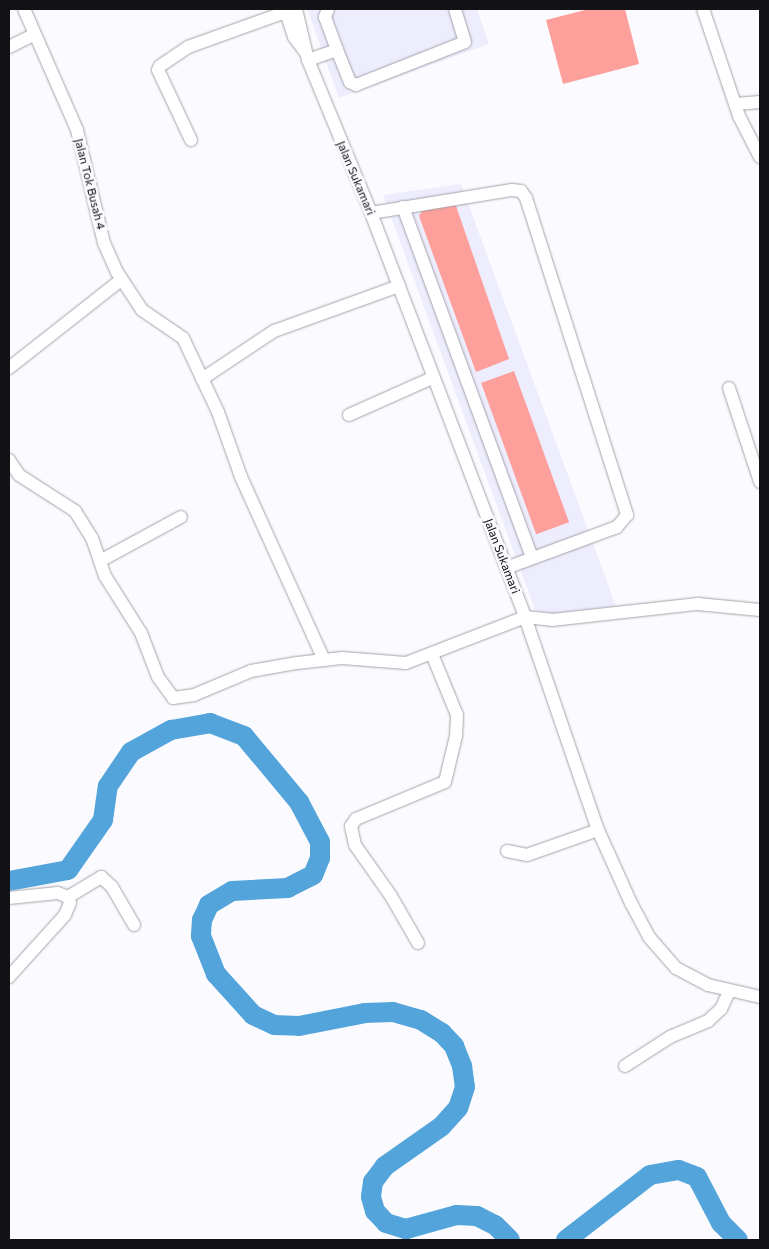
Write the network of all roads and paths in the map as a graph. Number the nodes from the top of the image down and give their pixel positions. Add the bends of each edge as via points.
1 (24, 9) edge
2 (328, 9) edge
3 (456, 9) edge
4 (703, 9) edge
5 (289, 10) edge
6 (34, 34) junction
7 (9, 47) edge
8 (337, 50) junction
9 (307, 57) junction
10 (760, 102) edge
11 (736, 104) junction
12 (190, 140) dead end
13 (760, 157) edge
14 (403, 207) junction
15 (371, 213) junction
16 (121, 280) junction
17 (399, 286) junction
18 (9, 368) edge
19 (432, 378) junction
20 (202, 379) junction
21 (729, 388) dead end
22 (349, 416) dead end
23 (9, 460) edge
24 (760, 482) edge
25 (181, 517) dead end
26 (532, 558) junction
27 (100, 561) junction
28 (506, 568) junction
29 (760, 610) edge
30 (525, 617) junction
31 (432, 654) junction
32 (324, 660) junction
33 (598, 830) junction
34 (507, 851) dead end
35 (68, 897) junction
36 (9, 898) edge
37 (134, 925) dead end
38 (418, 943) dead end
39 (9, 976) edge
40 (729, 992) junction
41 (760, 997) edge
42 (625, 1066) dead end

1 - 6 street, Jalan Tok Busah 4
2 - 8 street via 325,17
3 - 8 street via 465,42 360,84 350,82
4 - 11 street
5 - 9 street, Jalan Sukamari
5 - 12 street via 188,47 158,68
6 - 7 street
6 - 16 street, Jalan Tok Busah 4 via 77,130 104,243
8 - 9 street
9 - 15 street, Jalan Sukamari
10 - 11 street
11 - 13 street
14 - 15 street
14 - 26 street
14 - 26 street via 512,190 521,191 526,198 627,514 617,527
15 - 17 street, Jalan Sukamari
16 - 18 street
16 - 20 street, Jalan Tok Busah 4 via 142,310 183,338
17 - 19 street, Jalan Sukamari
17 - 20 street via 274,331
19 - 22 street
19 - 28 street, Jalan Sukamari
20 - 32 street via 218,412 241,477
21 - 24 street
23 - 27 street via 19,474 75,511 92,538
25 - 27 street
26 - 28 street
27 - 32 street via 105,576 141,633 158,676 173,698 194,695 251,671
28 - 30 street, Jalan Sukamari
29 - 30 street via 698,604 552,620
30 - 31 street
30 - 33 street, Jalan Sukamari
31 - 32 street via 406,663
31 - 38 street via 457,715 456,736 445,782 356,819 351,826 355,845 391,896
33 - 34 street via 527,855
33 - 40 street, Jalan Sukamari via 631,903 663,955 689,976
35 - 36 street via 58,893
35 - 37 street via 101,877 112,887
35 - 39 street via 69,908 65,915
40 - 41 street, Jalan Sukamari
40 - 42 street via 721,1009 708,1021 670,1037

